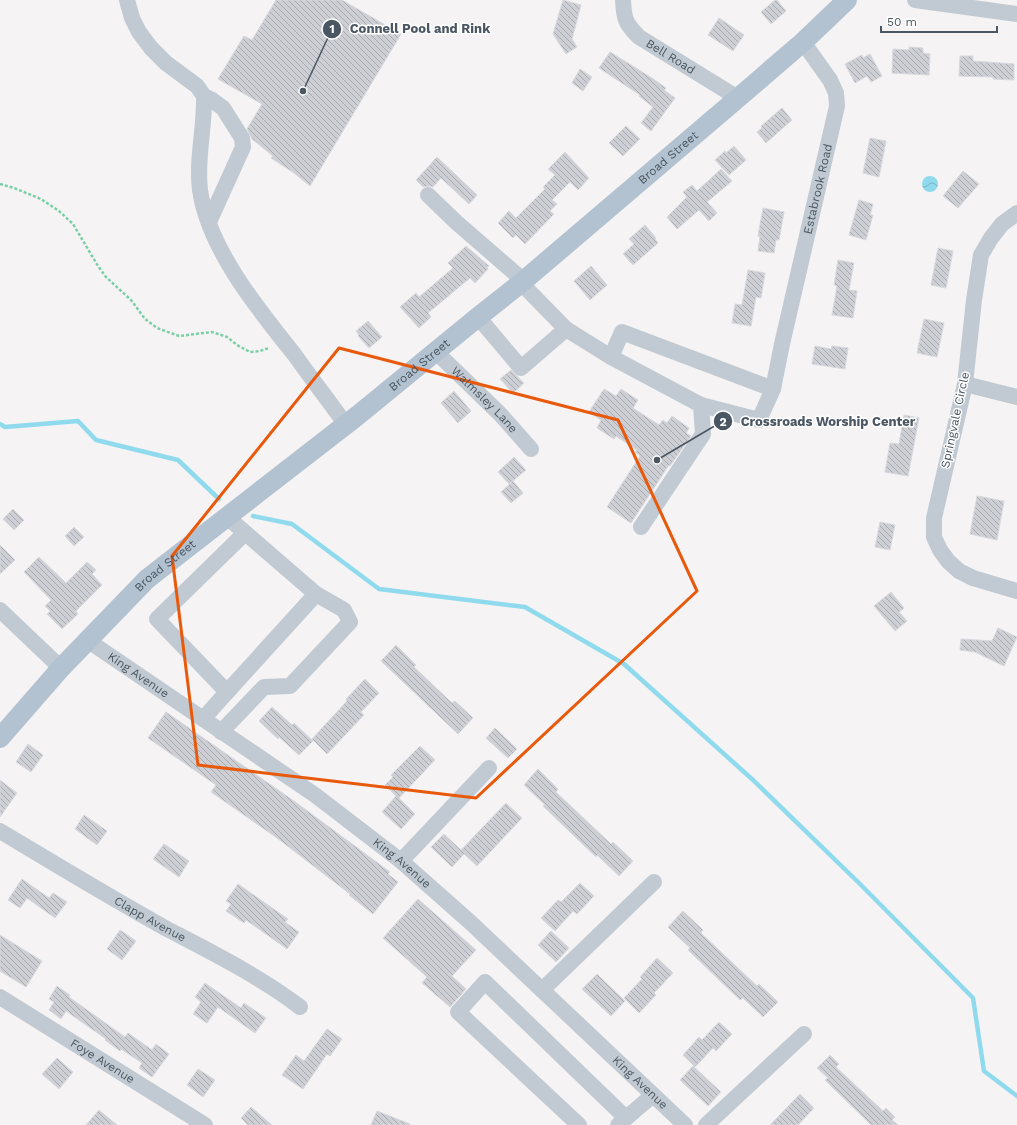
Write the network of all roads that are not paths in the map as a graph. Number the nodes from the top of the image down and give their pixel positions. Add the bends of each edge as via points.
1 (127, 0) edge
2 (623, 0) edge
3 (848, 0) edge
4 (915, 0) edge
5 (1017, 14) edge
6 (803, 42) junction
7 (204, 96) junction
8 (738, 98) junction
9 (428, 195) dead end
10 (1017, 213) edge
11 (209, 222) junction
12 (522, 282) junction
13 (478, 317) junction
14 (566, 329) junction
15 (436, 352) junction
16 (611, 357) junction
17 (965, 384) junction
18 (773, 388) junction
19 (1017, 397) edge
20 (701, 405) junction
21 (346, 425) junction
22 (531, 449) dead end
23 (227, 517) junction
24 (641, 527) dead end
25 (245, 533) junction
26 (1017, 591) edge
27 (316, 594) junction
28 (0, 610) edge
29 (87, 640) junction
30 (61, 668) junction
31 (227, 692) junction
32 (202, 719) junction
33 (221, 732) junction
34 (0, 738) edge
35 (489, 768) dead end
36 (0, 831) edge
37 (401, 861) junction
38 (654, 882) dead end
39 (542, 990) junction
40 (0, 997) edge
41 (300, 1008) dead end
42 (804, 1034) dead end
43 (653, 1095) junction
44 (622, 1122) edge
45 (678, 1123) edge
46 (205, 1125) edge
47 (578, 1125) edge
48 (706, 1125) edge

1 - 7 street via 139,32 151,48 166,63 197,86
2 - 8 street, Bell Road via 624,16 630,28 639,37
3 - 6 main road, Broad Street
4 - 5 street
6 - 8 main road, Broad Street
6 - 18 street, Estabrook Road via 830,80 836,93 836,106
7 - 11 street via 205,116 199,168 200,190
7 - 11 street via 223,108 242,138 243,147
8 - 12 main road, Broad Street
9 - 12 street
10 - 17 street, Springvale Circle via 1002,224 981,255
11 - 21 street via 222,251 244,288
12 - 13 main road, Broad Street
12 - 14 street
13 - 14 street via 521,368
13 - 15 main road, Broad Street
14 - 16 street
15 - 21 main road, Broad Street
15 - 22 street, Walmsley Lane via 500,414
16 - 18 street via 622,332
16 - 20 street
17 - 19 street
17 - 26 street, Springvale Circle via 934,518 934,536 944,556 959,571
18 - 20 street, Estabrook Road via 759,420
20 - 24 street via 703,434
21 - 23 main road, Broad Street
23 - 25 street
23 - 29 main road, Broad Street via 147,579
25 - 27 street
25 - 31 street via 157,619
27 - 31 street
27 - 33 street via 344,610 350,622 290,686 264,686
28 - 30 street
29 - 30 main road, Broad Street
29 - 32 street, King Avenue
30 - 34 main road, Broad Street
31 - 32 street
32 - 33 street, King Avenue
33 - 37 street, King Avenue via 315,795
35 - 37 street
36 - 41 street, Clapp Avenue via 99,890 269,985
37 - 39 street, King Avenue
38 - 39 street
39 - 43 street, King Avenue
40 - 46 street, Foye Avenue
42 - 48 street
43 - 44 street
43 - 45 street, King Avenue
44 - 47 street via 486,982 458,1012

